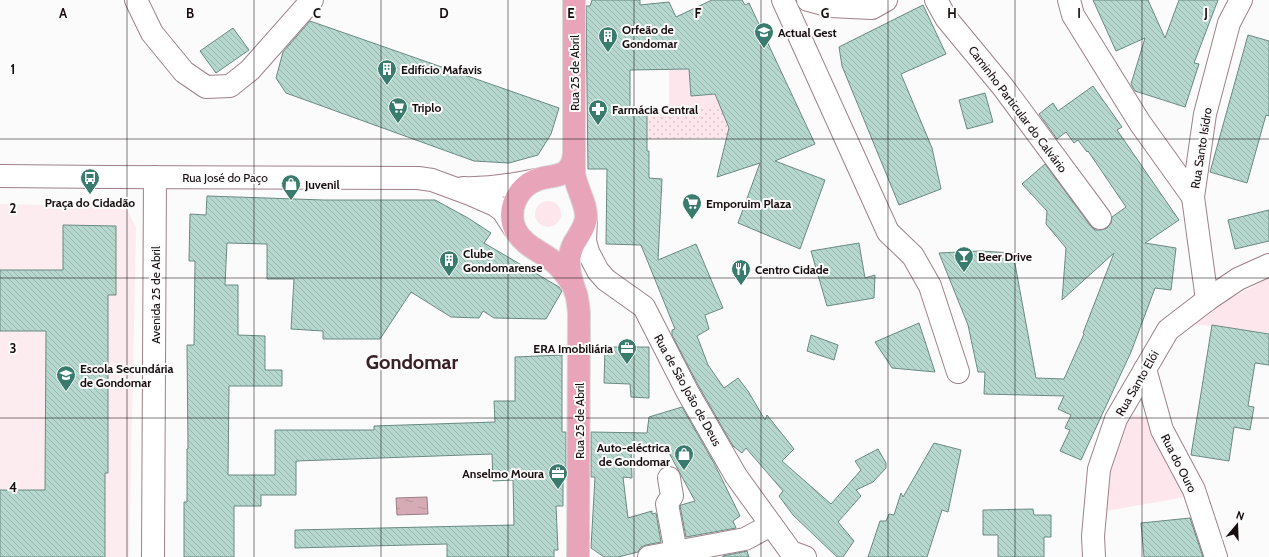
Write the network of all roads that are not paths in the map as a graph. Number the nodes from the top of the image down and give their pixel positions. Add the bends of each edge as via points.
1 (136, 0) edge
2 (312, 0) edge
3 (574, 0) edge
4 (783, 0) edge
5 (808, 0) edge
6 (886, 0) edge
7 (936, 0) edge
8 (1069, 0) edge
9 (1241, 0) edge
10 (574, 146) junction
11 (0, 176) edge
12 (155, 177) junction
13 (542, 179) junction
14 (448, 186) junction
15 (580, 194) junction
16 (1193, 197) junction
17 (586, 218) junction
18 (1100, 218) dead end
19 (514, 228) junction
20 (575, 241) junction
21 (534, 249) junction
22 (1269, 265) edge
23 (573, 285) junction
24 (1207, 300) junction
25 (1145, 369) junction
26 (958, 372) dead end
27 (669, 478) dead end
28 (771, 525) junction
29 (660, 555) edge
30 (153, 557) edge
31 (578, 557) edge
32 (805, 557) edge
33 (1094, 557) edge
34 (1216, 557) edge

1 - 2 street via 152,33 184,72 206,87 230,86 250,70
3 - 10 main road, Rua 25 de Abril
4 - 26 street via 888,232 913,256 930,286
5 - 6 street via 830,6 872,8
7 - 18 street, Caminho Particular do Calvário via 946,18 1003,87
8 - 16 street via 1073,15 1140,123
9 - 16 street, Rua Santo Isídro via 1229,23 1205,114
10 - 13 main road, Rua 25 de Abril via 574,157 566,170 556,176
10 - 15 main road, Rua 25 de Abril via 575,183
11 - 12 street, Rua José do Paço
12 - 14 street, Rua José do Paço via 418,178
12 - 30 street, Avenida 25 de Abril
13 - 14 street, Rua José do Paço via 480,188
13 - 15 main road via 559,180 571,185
13 - 19 main road, Rua 25 de Abril via 526,186 518,194 512,216
14 - 19 street, Rua José do Paço via 495,205 503,211
15 - 17 main road, Rua 25 de Abril via 585,205
16 - 24 street, Rua Santo Isídro
17 - 20 main road, Rua 25 de Abril
17 - 28 street, Rua de São João de Deus via 585,241 598,271 644,308 687,391 736,476
19 - 21 main road, Rua 25 de Abril via 520,238
20 - 21 main road via 553,252
20 - 23 main road, Rua 25 de Abril via 568,264
21 - 23 main road, Rua 25 de Abril via 554,262
22 - 24 street, Rua Santo Elói via 1238,279
23 - 31 main road, Rua 25 de Abril via 579,312
24 - 25 street, Rua Santo Elói via 1168,330
25 - 33 street, Rua Santo Elói via 1116,419 1099,469 1093,536
25 - 34 street, Rua do Ouro via 1162,430 1194,490
27 - 29 street via 672,496 667,504
28 - 29 street via 745,540
28 - 32 street, Rua de São João de Deus via 791,552

